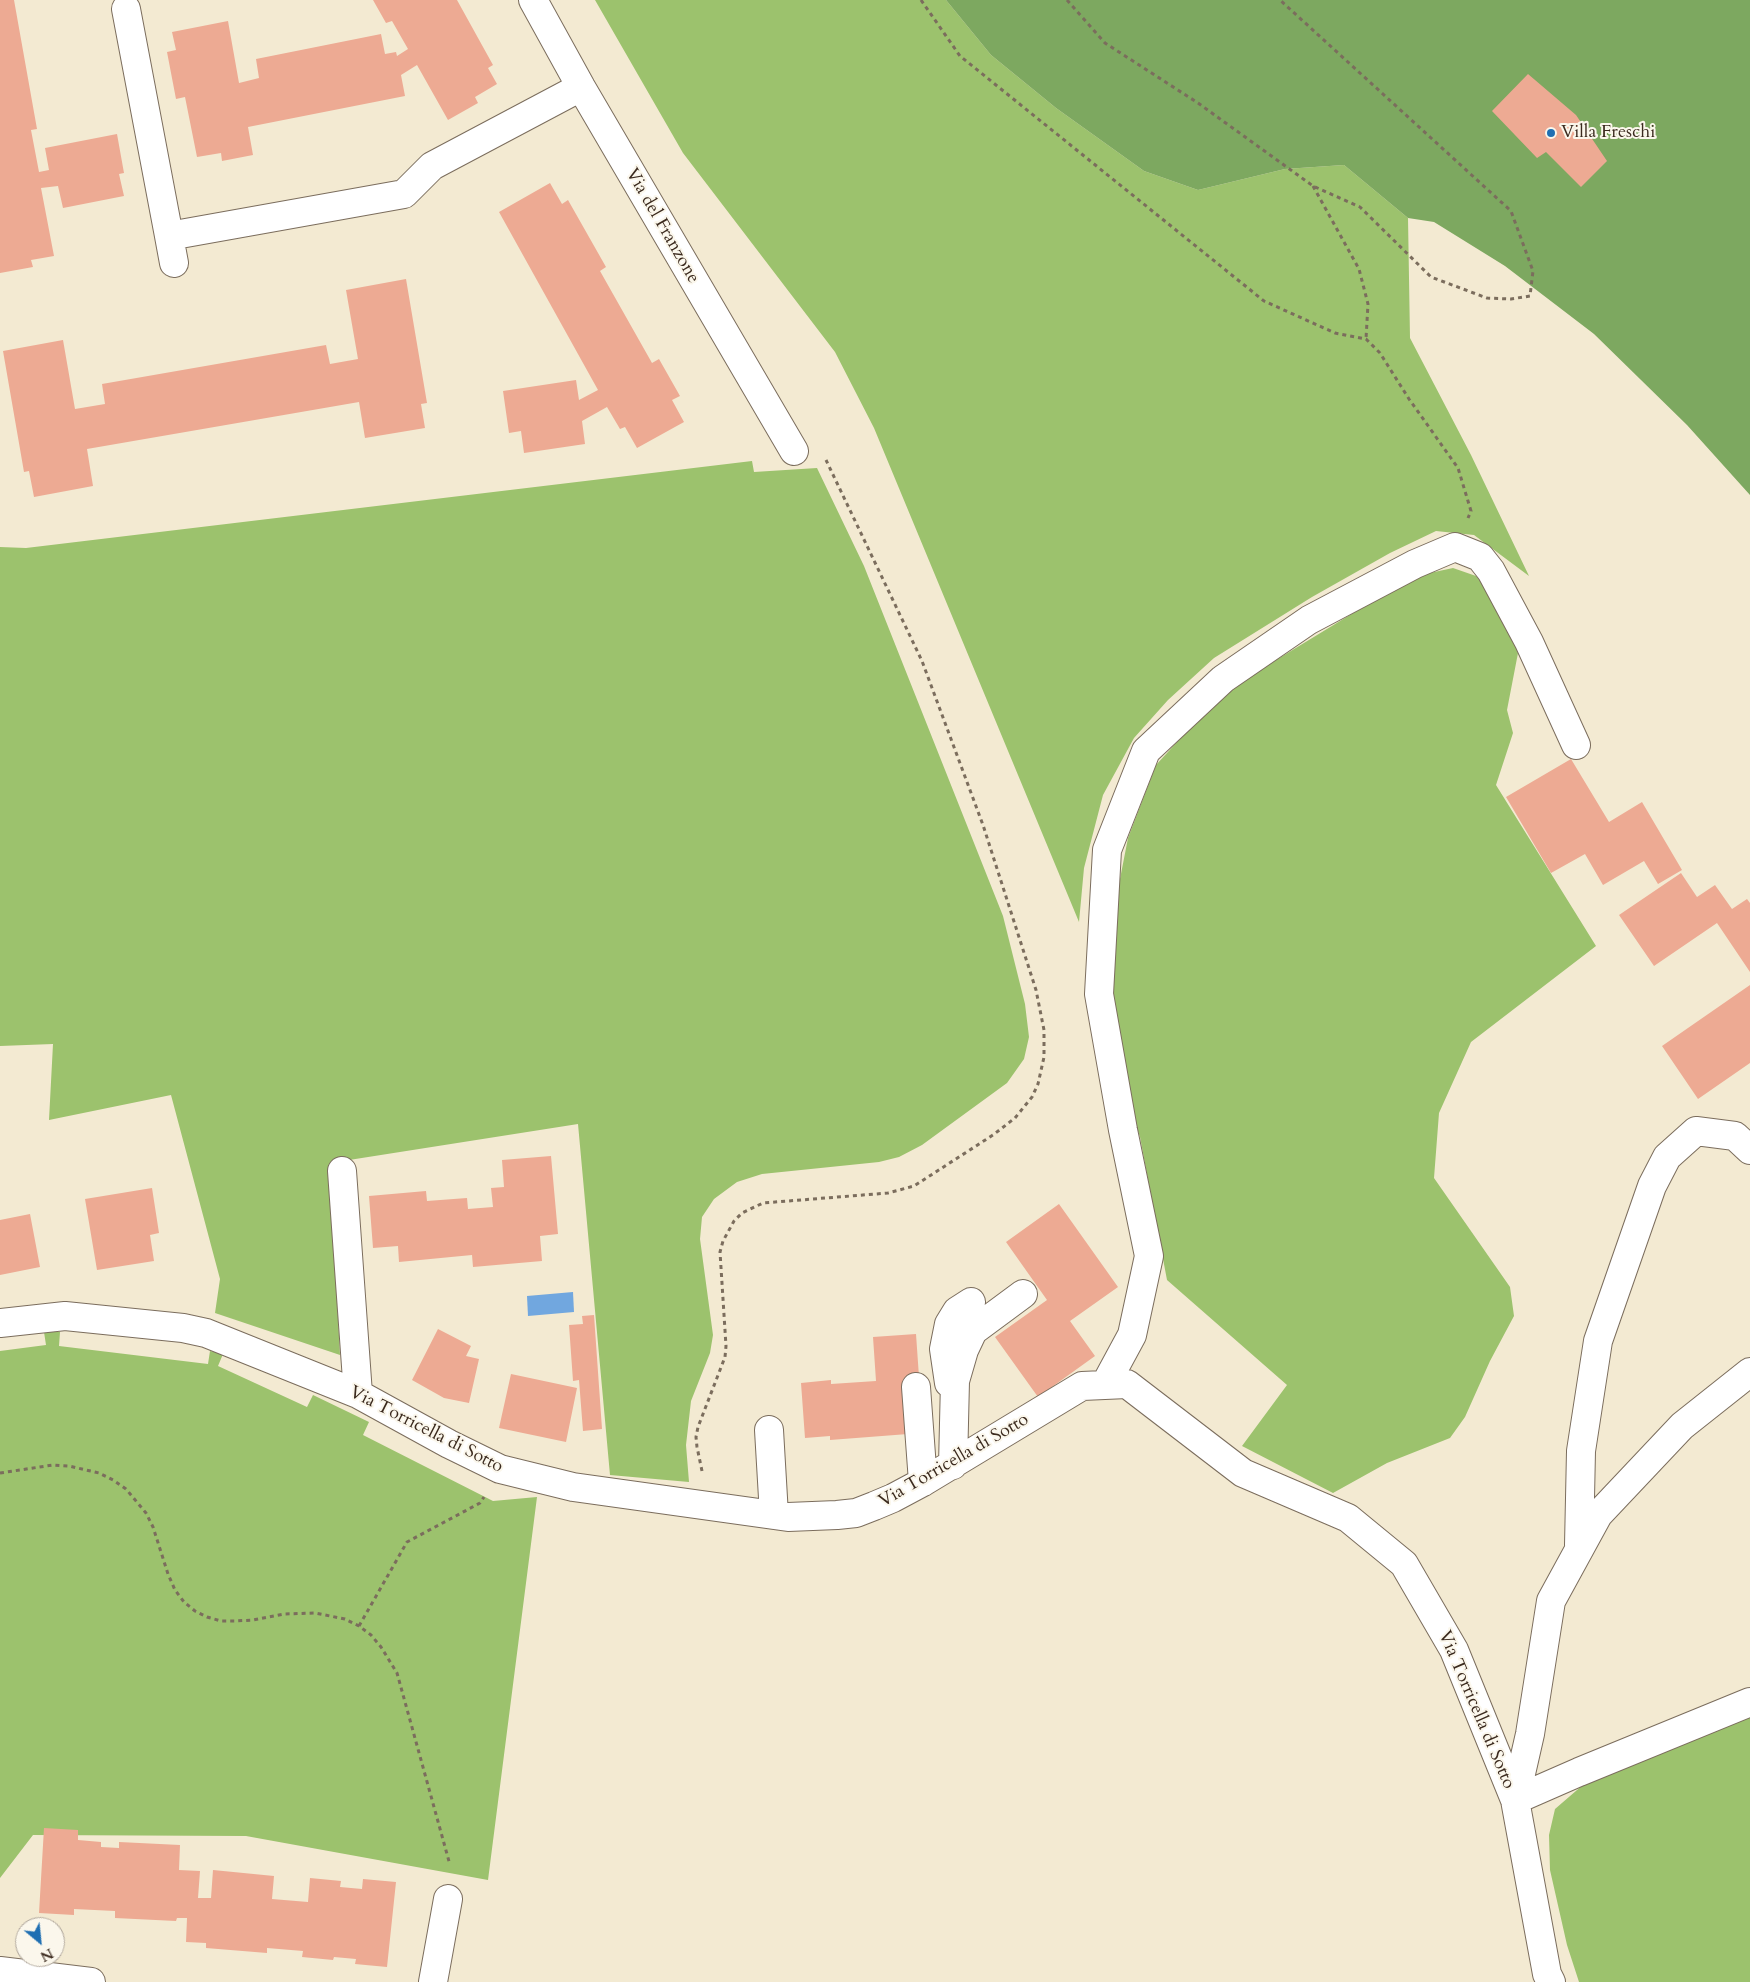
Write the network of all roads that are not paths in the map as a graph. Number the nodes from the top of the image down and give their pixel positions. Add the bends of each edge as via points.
1 (533, 0) edge
2 (126, 9) dead end
3 (581, 87) junction
4 (169, 236) junction
5 (174, 263) dead end
6 (794, 451) dead end
7 (1576, 745) dead end
8 (1750, 1150) edge
9 (342, 1171) dead end
10 (1023, 1294) dead end
11 (971, 1302) dead end
12 (0, 1323) edge
13 (1750, 1372) edge
14 (1105, 1385) junction
15 (916, 1387) dead end
16 (358, 1394) junction
17 (954, 1419) junction
18 (769, 1430) dead end
19 (952, 1465) junction
20 (923, 1482) junction
21 (774, 1515) junction
22 (1579, 1549) junction
23 (1750, 1702) edge
24 (1515, 1800) junction
25 (448, 1899) road end
26 (0, 1971) edge
27 (91, 1982) edge
28 (433, 1982) edge
29 (1551, 1982) edge

1 - 3 street, Via del Franzone
2 - 4 street
3 - 4 street via 432,166 404,194
3 - 6 street, Via del Franzone
4 - 5 street
7 - 14 street via 1529,642 1491,571 1480,557 1455,547 1415,564 1309,620 1223,679 1146,751 1107,850 1099,994 1149,1256 1132,1334
8 - 22 street via 1735,1136 1696,1131 1667,1157 1652,1186 1598,1342 1581,1451
9 - 16 street
10 - 17 street via 973,1331 955,1381
11 - 17 street via 957,1311 949,1324 944,1349
12 - 16 street, Via Torricella di Sotto via 65,1316 183,1328 232,1342
13 - 22 street via 1682,1426 1598,1515
14 - 19 street, Via Torricella di Sotto via 1082,1386
14 - 24 street, Via Torricella di Sotto via 1127,1384 1243,1473 1348,1518 1404,1564 1454,1650
15 - 20 street
16 - 21 street, Via Torricella di Sotto via 500,1469 573,1487
17 - 19 street
18 - 21 street
19 - 20 street, Via Torricella di Sotto
20 - 21 street, Via Torricella di Sotto via 856,1512 818,1516
22 - 24 street via 1551,1600 1530,1734
23 - 24 street
24 - 29 street, Via Torricella di Sotto
25 - 28 street
26 - 27 street

